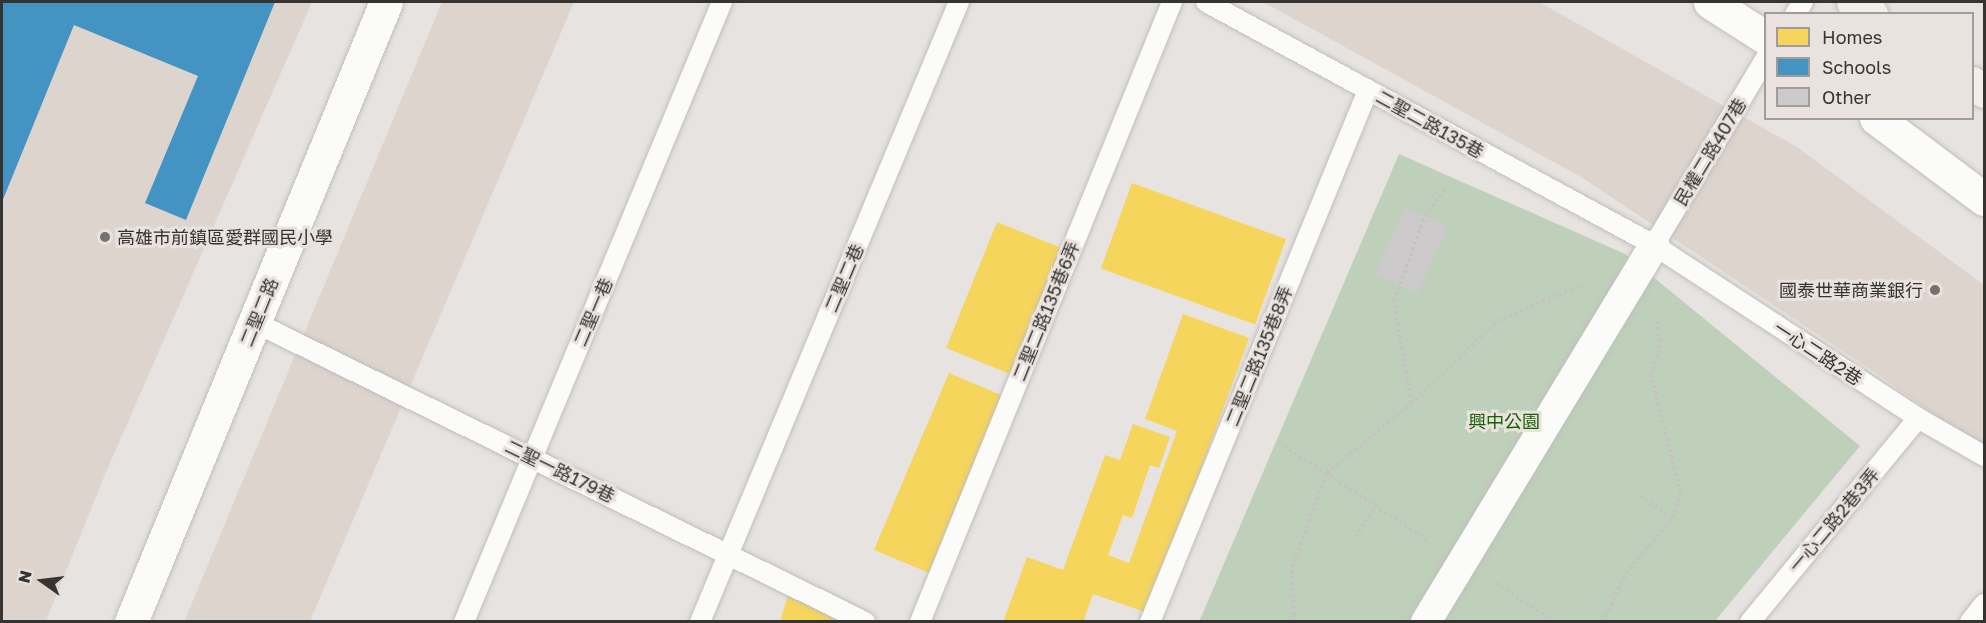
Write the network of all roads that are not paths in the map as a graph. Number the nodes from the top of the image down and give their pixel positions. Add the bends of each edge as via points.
1 (386, 2) edge
2 (722, 2) edge
3 (959, 2) edge
4 (1172, 2) edge
5 (1206, 2) edge
6 (1710, 2) edge
7 (1853, 2) edge
8 (1868, 12) edge
9 (1764, 37) edge
10 (1764, 61) edge
11 (1368, 90) junction
12 (1879, 120) edge
13 (1984, 199) edge
14 (1654, 245) junction
15 (255, 322) junction
16 (1918, 418) junction
17 (1984, 456) edge
18 (533, 457) junction
19 (728, 554) junction
20 (1984, 604) edge
21 (131, 621) edge
22 (464, 621) edge
23 (700, 621) edge
24 (865, 621) edge
25 (920, 621) edge
26 (1150, 621) edge
27 (1426, 621) edge
28 (1750, 621) edge
29 (1970, 621) edge

1 - 15 street, 二聖二路
2 - 18 lane, 二聖一巷
3 - 19 lane, 二聖二巷
4 - 25 lane, 二聖二路135巷6弄
5 - 11 lane, 二聖二路135巷
6 - 9 street
7 - 8 main road
10 - 14 lane, 民權二路407巷
11 - 14 lane, 二聖二路135巷
11 - 26 lane, 二聖二路135巷8弄
12 - 13 street
14 - 16 lane, 一心二路2巷
14 - 27 street
15 - 18 lane, 二聖一路179巷
15 - 21 street, 二聖二路
16 - 17 lane, 一心二路2巷
16 - 28 lane, 一心二路2巷3弄
18 - 19 lane, 二聖一路179巷
18 - 22 lane, 二聖一巷
19 - 23 lane, 二聖二巷
19 - 24 lane, 二聖一路179巷
20 - 29 lane

